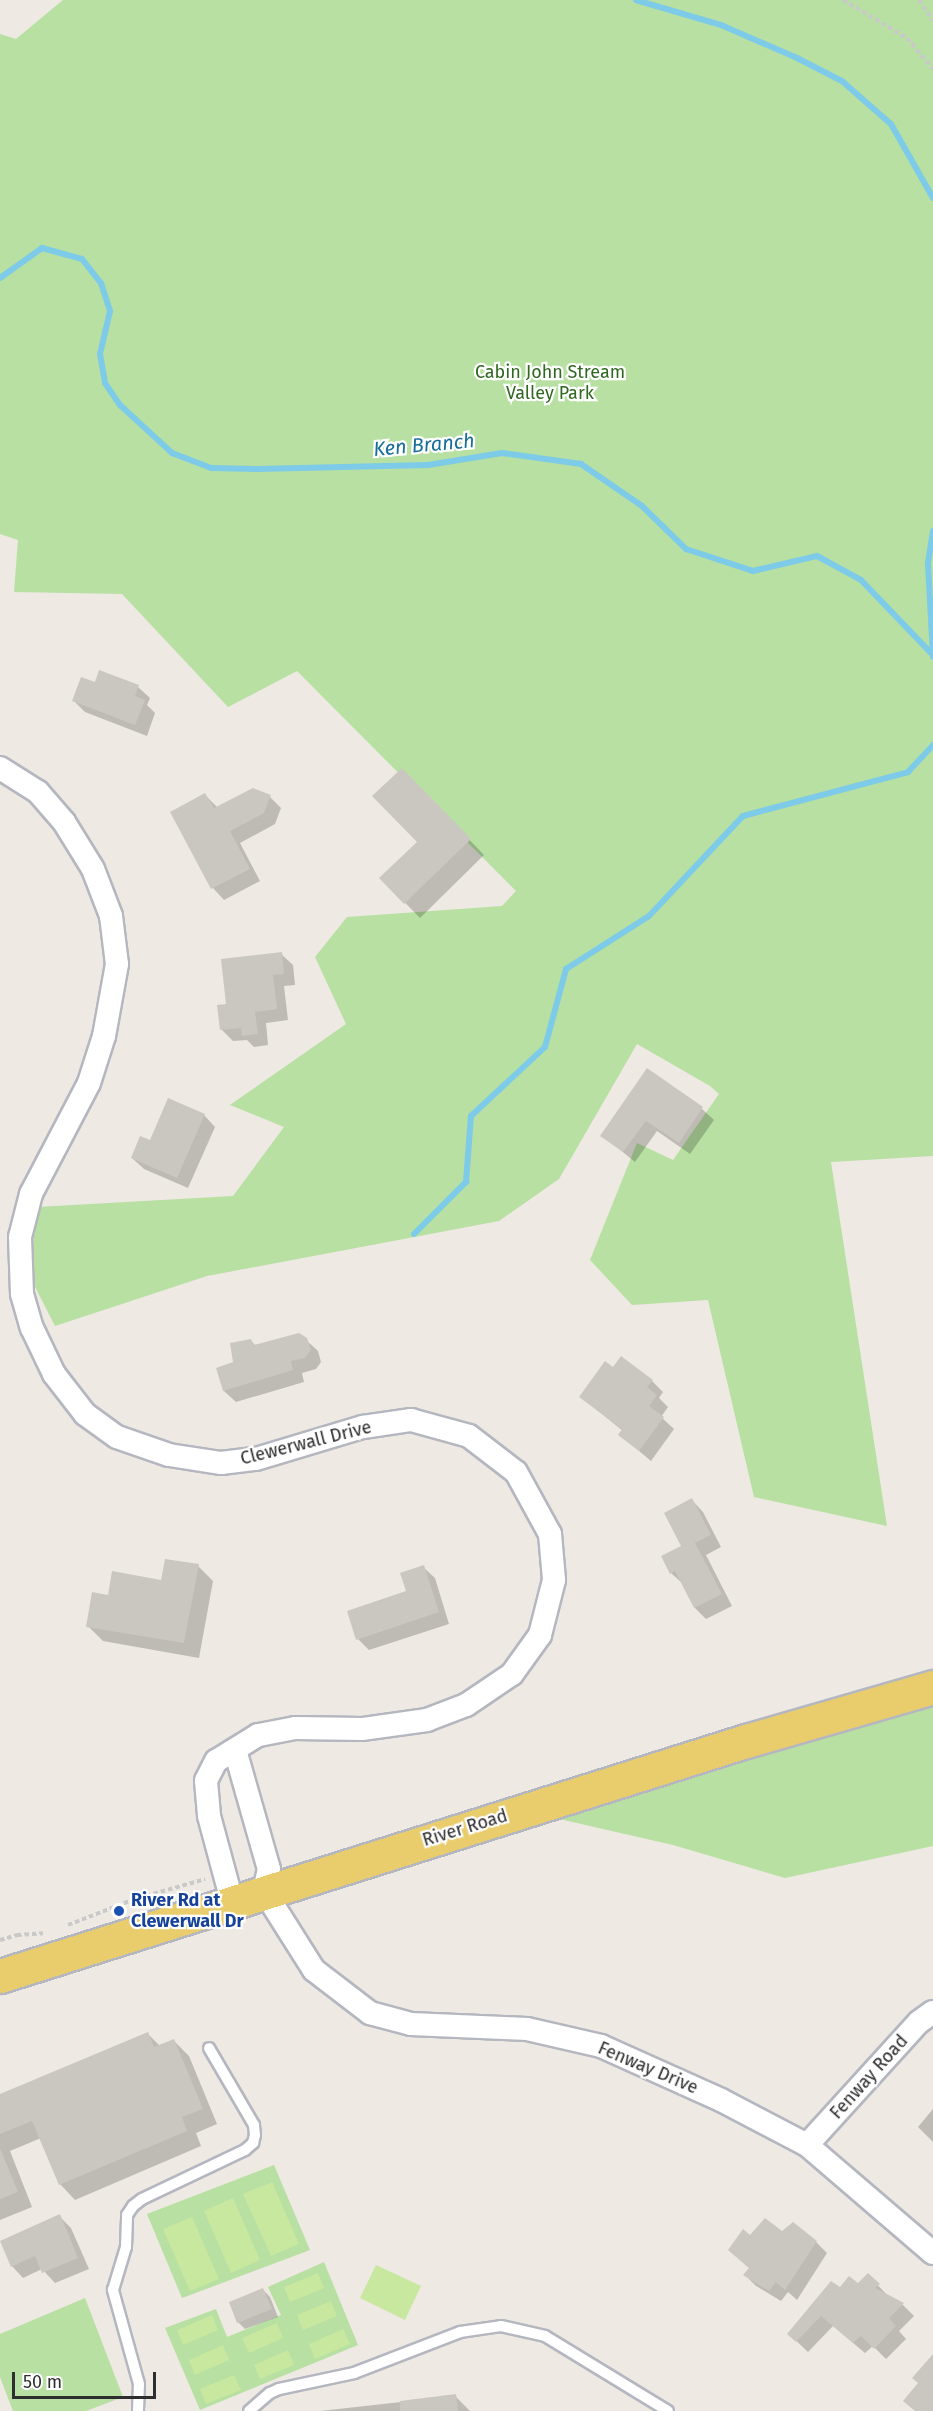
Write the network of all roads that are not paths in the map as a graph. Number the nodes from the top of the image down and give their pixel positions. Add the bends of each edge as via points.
1 (0, 768) edge
2 (933, 1687) edge
3 (235, 1750) junction
4 (228, 1887) junction
5 (264, 1891) junction
6 (0, 1976) edge
7 (933, 2012) edge
8 (209, 2048) dead end
9 (807, 2145) junction
10 (933, 2253) edge
11 (139, 2411) edge
12 (249, 2411) edge
13 (668, 2411) edge

1 - 3 street, Clewerwall Drive via 38,792 64,822 93,869 111,916 117,964 104,1036 89,1083 31,1194 21,1237 22,1294 32,1328 54,1374 85,1414 117,1437 190,1459 221,1463 256,1460 363,1427 411,1420 469,1436 516,1472 550,1534 554,1580 540,1635 512,1674 466,1705 427,1720 362,1729 295,1728 269,1732
2 - 5 main road, River Road
3 - 4 street, Clewerwall Drive via 216,1761 206,1780 209,1816
3 - 5 street via 269,1869
4 - 5 main road, River Road
4 - 6 main road, River Road
5 - 9 street, Fenway Drive via 314,1970 370,2013 411,2024 526,2029 602,2046 721,2100
7 - 9 street, Fenway Road via 919,2022
8 - 11 lane via 254,2126 255,2135 245,2150 141,2199 127,2216 123,2267 113,2290 139,2384
9 - 10 street, Fenway Drive
12 - 13 lane via 270,2393 354,2373 460,2332 501,2326 545,2336

